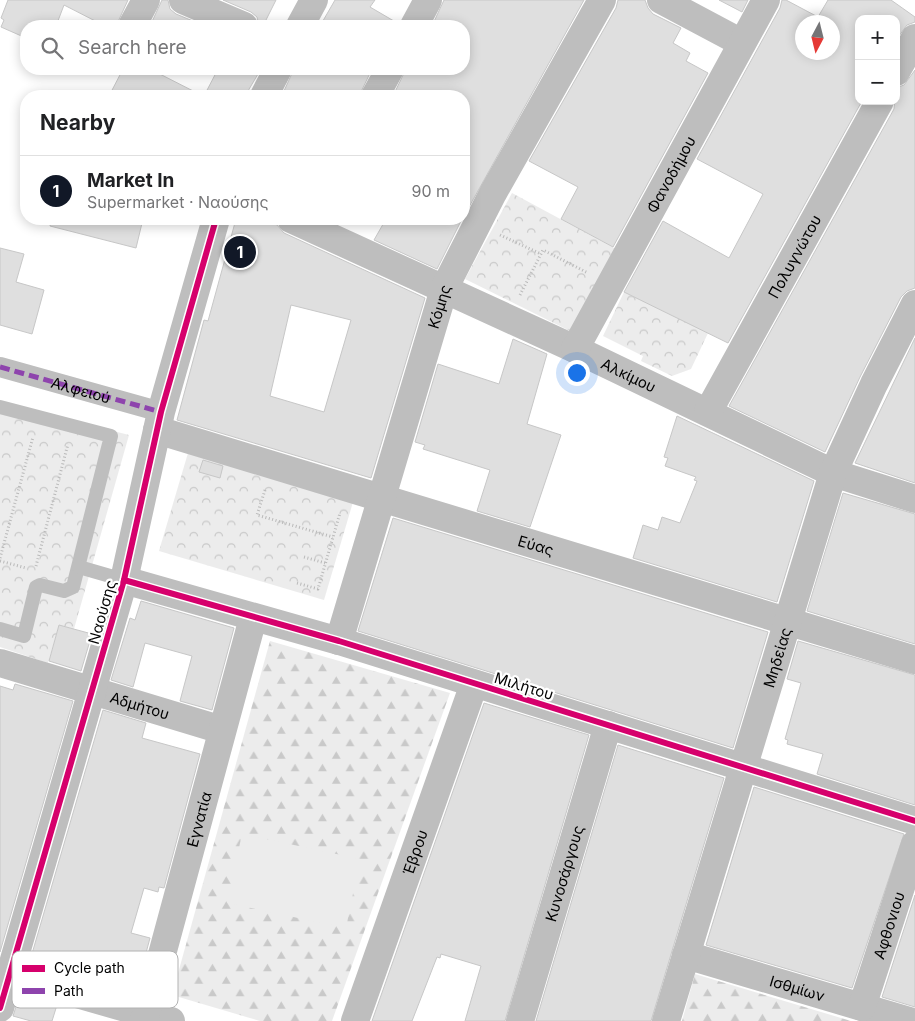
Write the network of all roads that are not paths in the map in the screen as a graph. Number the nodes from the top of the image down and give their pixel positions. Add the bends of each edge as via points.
1 (146, 0) edge
2 (183, 0) edge
3 (314, 0) edge
4 (428, 0) edge
5 (602, 0) edge
6 (661, 0) edge
7 (766, 0) edge
8 (135, 20) edge
9 (230, 20) edge
10 (303, 20) edge
11 (417, 20) edge
12 (915, 38) edge
13 (742, 43) junction
14 (900, 65) edge
15 (275, 75) edge
16 (387, 75) edge
17 (267, 90) edge
18 (378, 90) edge
19 (878, 105) edge
20 (214, 225) edge
21 (309, 225) edge
22 (444, 289) junction
23 (915, 304) edge
24 (575, 350) junction
25 (0, 367) edge
26 (0, 407) edge
27 (708, 412) junction
28 (159, 421) junction
29 (833, 473) junction
30 (382, 498) junction
31 (915, 499) edge
32 (79, 568) junction
33 (124, 580) junction
34 (253, 618) junction
35 (789, 620) junction
36 (0, 630) edge
37 (339, 641) junction
38 (915, 660) edge
39 (0, 663) edge
40 (474, 684) junction
41 (93, 691) junction
42 (608, 725) junction
43 (222, 730) junction
44 (743, 768) junction
45 (915, 821) edge
46 (915, 844) edge
47 (163, 951) edge
48 (686, 954) junction
49 (5, 973) edge
50 (862, 1007) junction
51 (0, 1008) edge
52 (114, 1008) edge
53 (145, 1018) edge
54 (172, 1021) edge
55 (355, 1021) edge
56 (520, 1021) edge
57 (666, 1021) edge
58 (909, 1021) edge

1 - 8 street
2 - 9 street
3 - 10 street
4 - 11 street
5 - 22 street, Κόμης
6 - 13 street
7 - 13 street, Φανοδήμου
12 - 14 street
13 - 24 street, Φανοδήμου
15 - 17 street
16 - 18 street
19 - 27 street, Πολυγνώτου
20 - 28 street, Ναούσης
21 - 22 street, Αλκίμου
22 - 24 street, Αλκίμου
22 - 30 street, Κόμης
23 - 29 street, Μηδείας
24 - 27 street, Αλκίμου
25 - 28 street, Αλφειού
26 - 32 lane via 111,436
27 - 29 street, Αλκίμου
28 - 30 street, Εύας
28 - 33 street, Ναούσης
29 - 31 street, Αλκίμου
29 - 35 street, Μηδείας
30 - 35 street, Εύας
30 - 37 street, Κόμης
32 - 33 lane
32 - 36 lane via 73,587 64,591 40,585 36,587 24,636
33 - 34 street, Μιλήτου
33 - 41 street, Ναούσης
34 - 37 street, Μιλήτου
34 - 43 street, Εγνατία
35 - 38 street, Εύας
35 - 44 street, Μηδείας
37 - 40 street, Μιλήτου
39 - 41 street, Αδμήτου
40 - 42 street, Μιλήτου
40 - 55 street, Έβρου
41 - 43 street, Αδμήτου
41 - 49 street, Ναούσης
42 - 44 street, Μιλήτου
42 - 56 street, Κυνοσάργους
43 - 47 street, Εγνατία
44 - 45 street, Μιλήτου
44 - 48 street, Μηδείας
46 - 50 street, Αφθονιου
48 - 50 street, Ισθμίων
48 - 57 street, Μηδείας
49 - 51 street, Ναούσης
50 - 58 street, Ισθμίων
52 - 53 street
53 - 54 street

